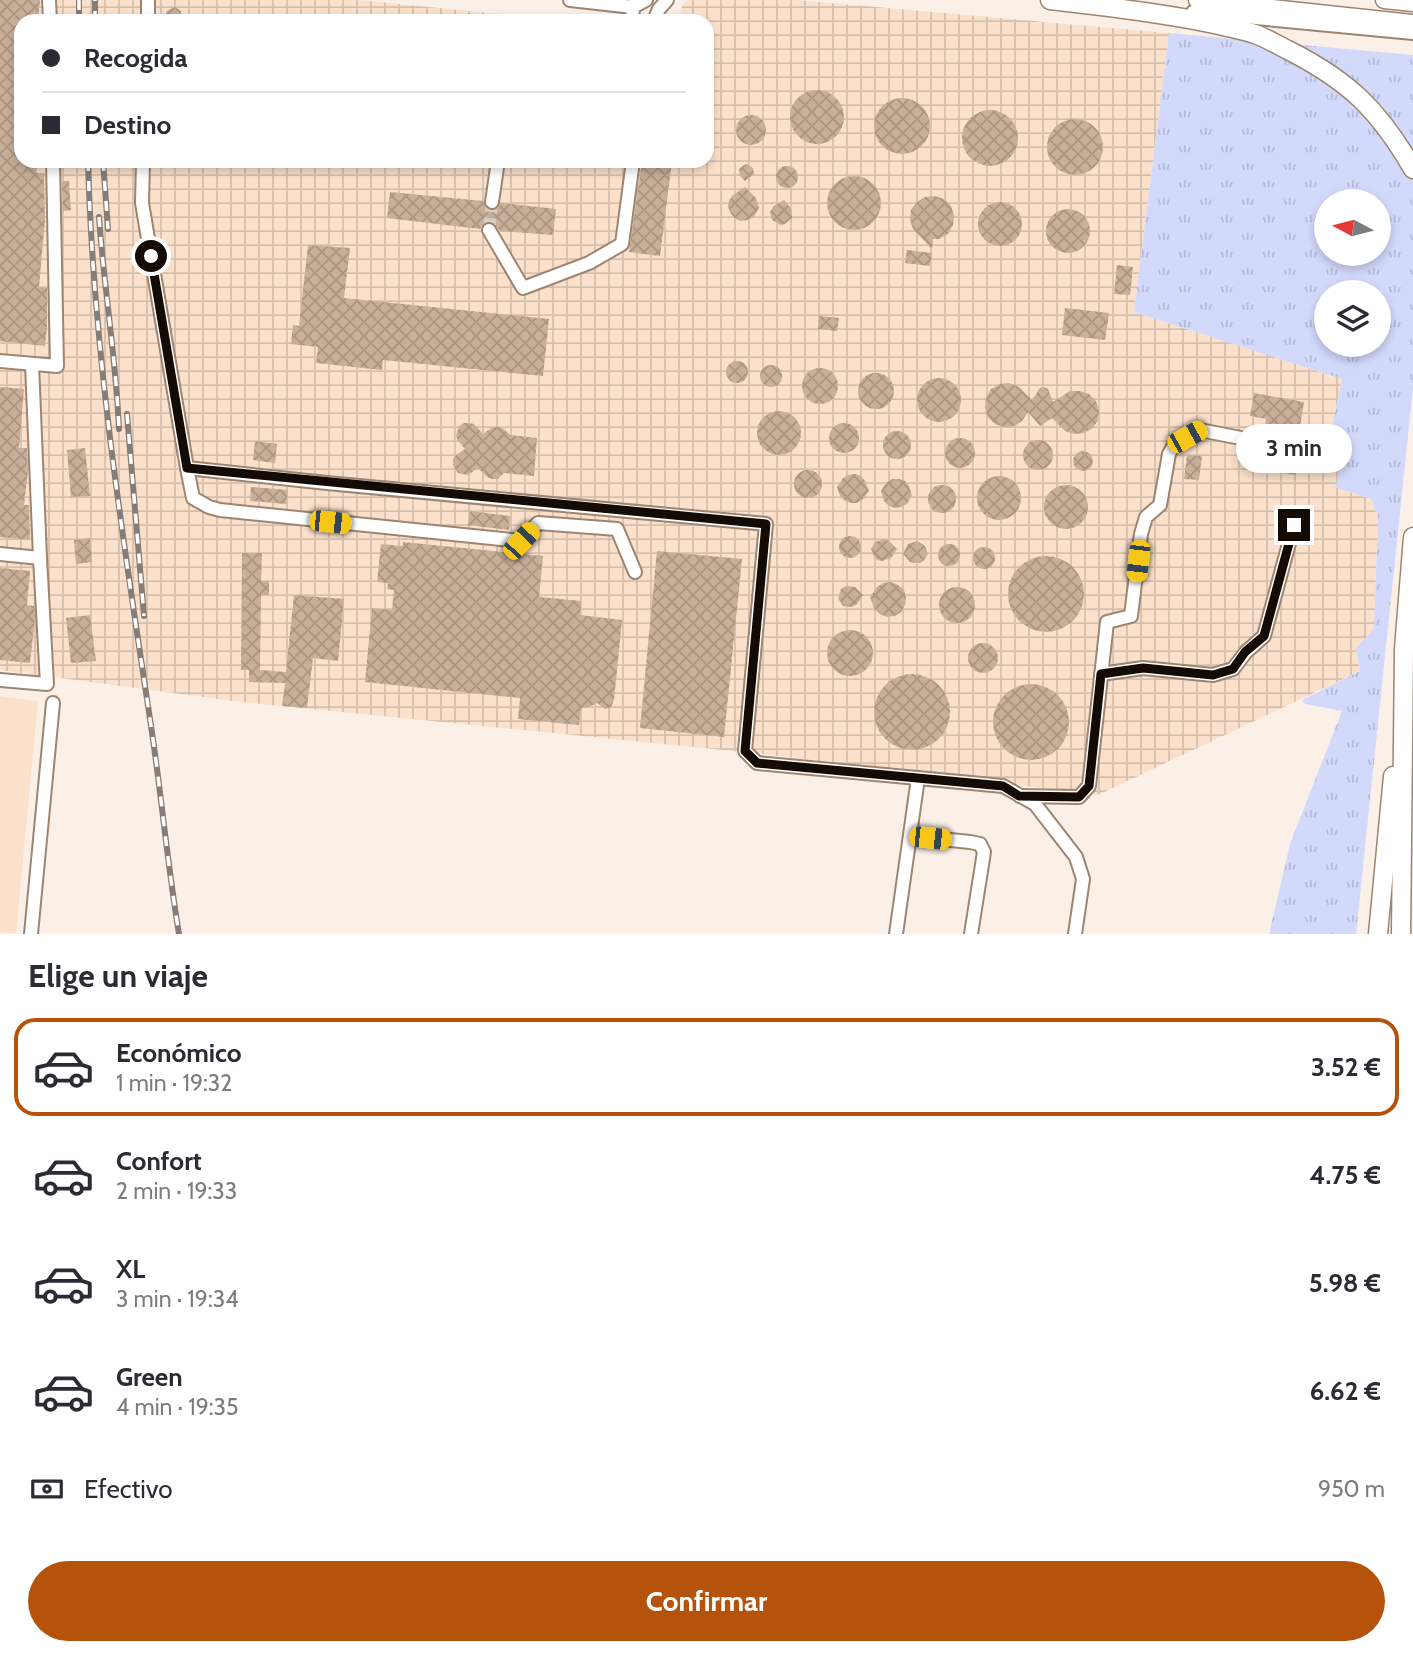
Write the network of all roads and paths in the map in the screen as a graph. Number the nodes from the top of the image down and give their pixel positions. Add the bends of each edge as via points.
1 (570, 0) edge
2 (646, 0) edge
3 (1051, 0) edge
4 (1060, 0) edge
5 (1197, 0) edge
6 (1384, 0) edge
7 (635, 3) edge
8 (1413, 3) edge
9 (1413, 23) edge
10 (1413, 33) edge
11 (53, 168) edge
12 (143, 168) edge
13 (497, 168) edge
14 (632, 168) edge
15 (1413, 169) edge
16 (492, 202) tunnel mouth
17 (489, 230) tunnel mouth
18 (0, 361) edge
19 (32, 364) junction
20 (1256, 440) dead end
21 (187, 468) junction
22 (1294, 525) dead end
23 (1413, 537) edge
24 (0, 554) edge
25 (40, 558) junction
26 (1413, 567) edge
27 (635, 572) dead end
28 (1405, 649) junction
29 (1101, 674) junction
30 (0, 680) edge
31 (53, 703) dead end
32 (918, 778) junction
33 (1019, 796) junction
34 (910, 836) junction
35 (31, 934) edge
36 (896, 934) edge
37 (971, 934) edge
38 (1075, 934) edge
39 (1378, 934) edge
40 (1401, 934) edge

1 - 7 street
2 - 7 street
3 - 15 highway via 1181,17 1256,34 1305,59 1360,97 1396,140
4 - 10 street
5 - 9 main road
6 - 8 main road
11 - 19 street via 57,366
12 - 21 street via 142,202
13 - 16 street
14 - 17 street via 622,244 589,263 523,288
18 - 19 street
19 - 25 street
20 - 29 street via 1199,430 1175,443 1160,505 1146,517 1141,534 1130,616 1107,622
21 - 27 street via 193,498 220,510 521,541 538,523 617,529
21 - 32 street via 766,524 745,751 757,763
22 - 29 street via 1264,636 1233,669 1213,675 1143,668
23 - 28 highway
24 - 25 street
25 - 30 street via 47,684
26 - 28 highway
28 - 39 highway
28 - 40 highway
29 - 33 street via 1089,786 1079,797
31 - 35 street
32 - 33 street via 1003,786
32 - 34 street
33 - 38 street via 1035,804 1076,857 1083,879
34 - 36 street
34 - 37 street via 979,844 984,852

